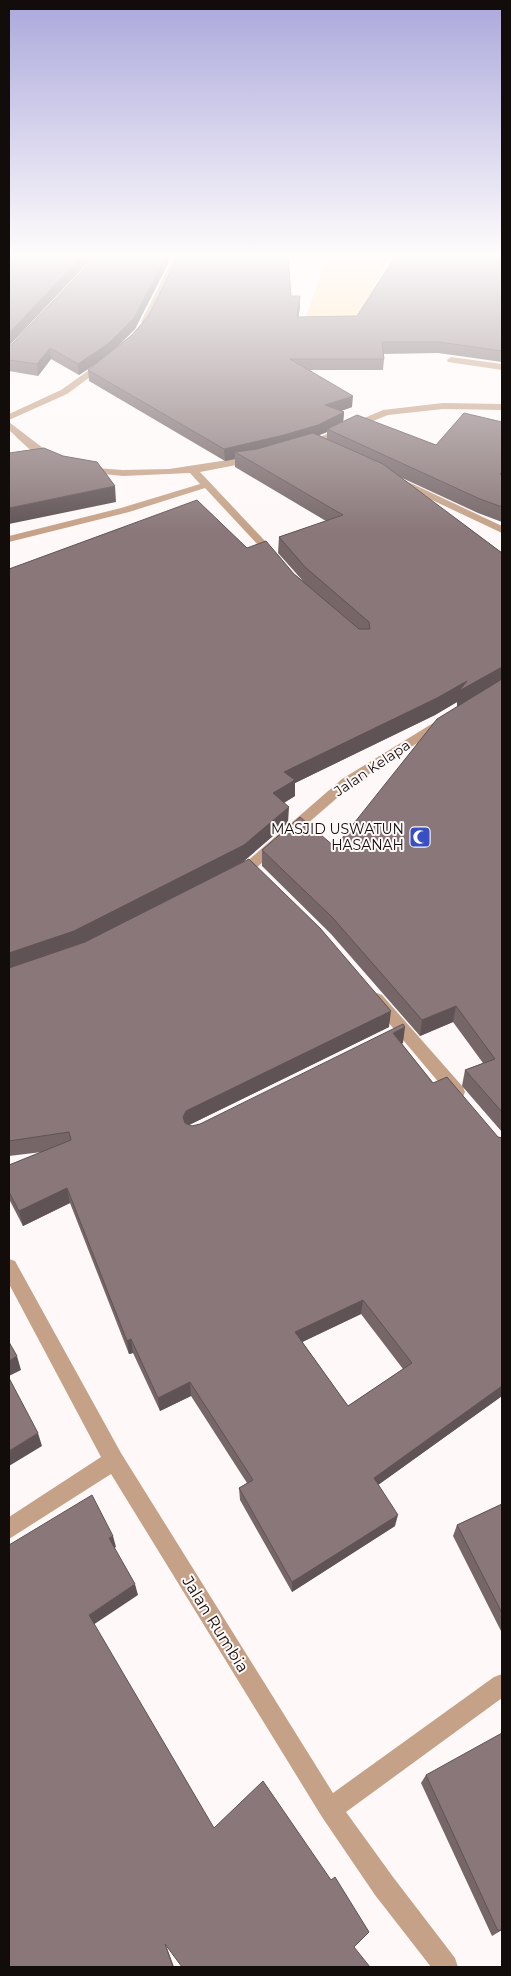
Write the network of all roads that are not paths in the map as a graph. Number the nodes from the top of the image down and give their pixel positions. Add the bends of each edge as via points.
1 (110, 359) edge
2 (451, 360) dead end
3 (502, 367) edge
4 (502, 406) edge
5 (9, 417) edge
6 (9, 425) edge
7 (295, 448) edge
8 (260, 457) edge
9 (193, 470) junction
10 (393, 478) edge
11 (206, 485) junction
12 (502, 530) edge
13 (9, 539) edge
14 (281, 564) edge
15 (459, 712) edge
16 (250, 866) junction
17 (264, 880) edge
18 (222, 882) edge
19 (368, 988) edge
20 (403, 1030) junction
21 (386, 1039) edge
22 (467, 1105) edge
23 (9, 1267) edge
24 (114, 1460) junction
25 (9, 1529) edge
26 (502, 1685) edge
27 (330, 1809) junction
28 (446, 1967) edge

1 - 5 street via 64,392
2 - 3 street
4 - 7 street via 442,406 386,412 318,445
6 - 9 street via 44,455 66,466 128,472
8 - 9 street
9 - 11 street
10 - 12 street
11 - 13 street via 125,510
11 - 14 street via 228,504
15 - 16 street, Jalan Kelapa via 347,782
16 - 17 street
16 - 18 street, Jalan Kelapa
19 - 20 street
20 - 21 street
20 - 22 street
23 - 24 street, Jalan Rumbia
24 - 25 street
24 - 27 street, Jalan Rumbia
26 - 27 street
27 - 28 street, Jalan Rumbia

